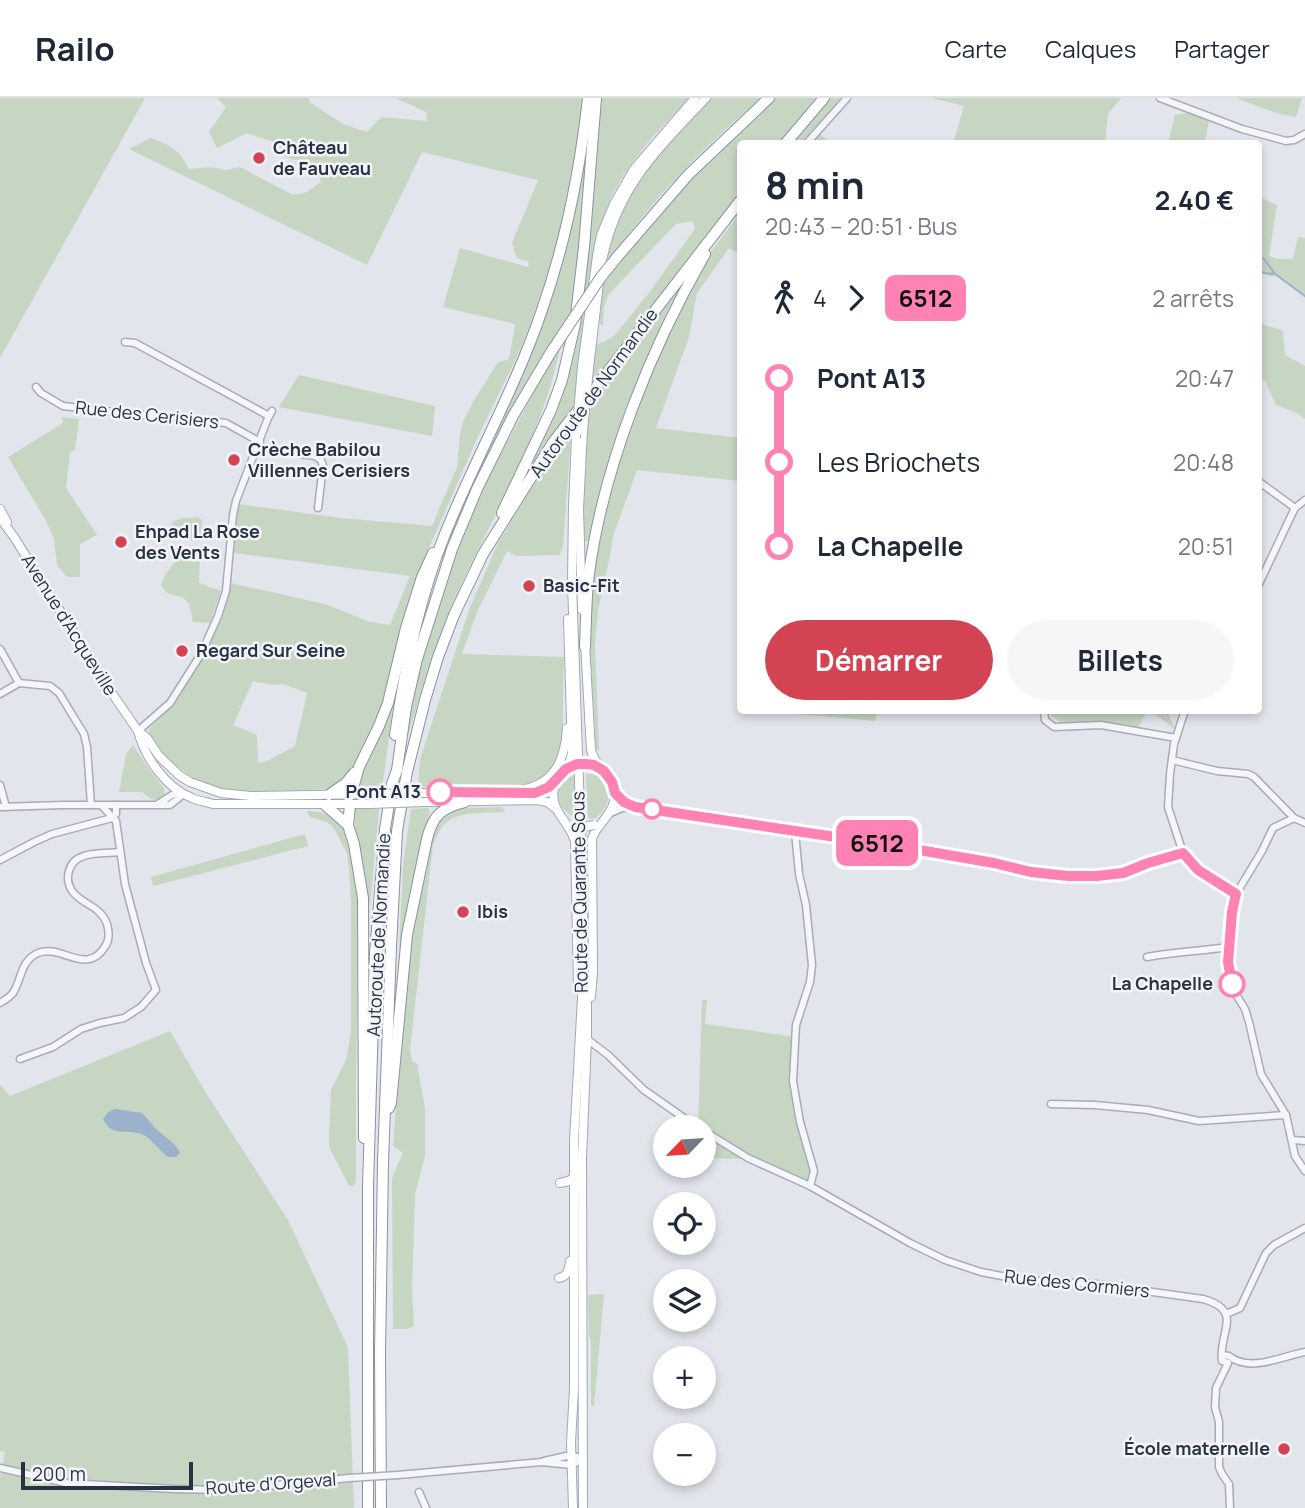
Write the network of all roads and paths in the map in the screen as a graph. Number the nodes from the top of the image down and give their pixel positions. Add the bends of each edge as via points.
1 (588, 98) edge
2 (596, 98) edge
3 (695, 98) edge
4 (706, 98) edge
5 (769, 98) edge
6 (824, 98) edge
7 (847, 98) edge
8 (1160, 98) edge
9 (1305, 134) edge
10 (788, 140) edge
11 (809, 140) edge
12 (737, 205) edge
13 (720, 228) junction
14 (125, 342) dead end
15 (585, 367) junction
16 (36, 387) dead end
17 (259, 445) junction
18 (575, 449) junction
19 (1262, 484) edge
20 (1305, 500) edge
21 (318, 508) dead end
22 (0, 509) edge
23 (579, 509) junction
24 (1295, 509) junction
25 (0, 518) edge
26 (444, 535) junction
27 (14, 537) junction
28 (482, 554) junction
29 (1262, 578) edge
30 (585, 647) junction
31 (0, 649) edge
32 (19, 683) junction
33 (569, 687) junction
34 (0, 694) edge
35 (1044, 714) edge
36 (1184, 714) edge
37 (138, 731) junction
38 (1176, 738) junction
39 (1172, 760) junction
40 (359, 767) junction
41 (595, 767) junction
42 (569, 768) junction
43 (183, 778) junction
44 (556, 780) junction
45 (392, 784) junction
46 (0, 785) edge
47 (180, 792) junction
48 (498, 792) junction
49 (221, 793) junction
50 (615, 793) junction
51 (424, 797) junction
52 (327, 800) junction
53 (350, 800) junction
54 (465, 802) junction
55 (91, 805) junction
56 (3, 807) edge
57 (109, 807) junction
58 (635, 807) junction
59 (555, 808) junction
60 (114, 817) junction
61 (606, 817) junction
62 (1294, 818) junction
63 (101, 821) junction
64 (569, 823) junction
65 (1305, 823) edge
66 (348, 825) junction
67 (795, 832) junction
68 (120, 852) junction
69 (1183, 853) junction
70 (0, 860) edge
71 (1236, 894) junction
72 (1228, 947) junction
73 (1146, 957) dead end
74 (0, 1003) edge
75 (587, 1039) junction
76 (579, 1046) junction
77 (598, 1047) junction
78 (586, 1054) junction
79 (20, 1059) dead end
80 (1051, 1104) dead end
81 (384, 1114) junction
82 (680, 1115) edge
83 (1286, 1115) junction
84 (716, 1139) edge
85 (1293, 1140) junction
86 (1305, 1142) edge
87 (1305, 1171) edge
88 (574, 1177) junction
89 (560, 1183) dead end
90 (369, 1186) junction
91 (810, 1186) junction
92 (1305, 1228) edge
93 (574, 1258) junction
94 (559, 1278) dead end
95 (1226, 1314) junction
96 (1305, 1352) edge
97 (1231, 1362) junction
98 (571, 1455) junction
99 (583, 1458) junction
100 (542, 1462) junction
101 (571, 1465) junction
102 (0, 1468) edge
103 (419, 1492) dead end
104 (368, 1508) edge
105 (381, 1508) edge
106 (426, 1508) edge
107 (573, 1508) edge
108 (583, 1508) edge
109 (1230, 1508) edge

1 - 26 highway via 574,193 542,311
2 - 28 highway via 584,247 562,380
3 - 15 main road, Route de Quarante Sous via 634,169 601,235
4 - 15 main road, Route de Quarante Sous via 639,172 615,215 601,266
5 - 45 highway, Autoroute de Normandie, bridge via 688,175 601,277 513,416 452,549 417,659
6 - 10 highway
7 - 11 street
8 - 9 street via 1286,141
12 - 13 highway, Autoroute de Normandie
13 - 28 highway, Autoroute de Normandie via 554,441
13 - 30 highway via 662,338 626,428 592,558
14 - 17 street via 135,342 270,414
15 - 18 main road, Route de Quarante Sous, bridge
15 - 23 main road, Route de Quarante Sous, bridge
16 - 17 street, Rue des Cerisiers via 63,406 226,423
17 - 21 street via 321,460
17 - 37 street via 236,501 226,591 218,616 170,703
18 - 33 main road via 567,538
18 - 76 main road, Route de Quarante Sous via 572,584 584,962
19 - 24 street
20 - 24 street
22 - 27 main road
23 - 30 main road
23 - 75 main road, Route de Quarante Sous via 576,585 587,868
24 - 29 street
25 - 27 main road, Avenue d'Acqueville
26 - 40 highway via 422,577 388,703
26 - 45 highway via 411,648 390,769
27 - 37 main road, Avenue d'Acqueville
28 - 81 highway, Autoroute de Normandie via 438,657 407,772 397,831
30 - 41 main road
31 - 32 street
32 - 34 street
32 - 55 street via 50,687 59,694 84,734
33 - 42 main road
33 - 48 main road via 565,748 556,769 535,786
35 - 38 street via 1054,727 1101,725
36 - 38 street
37 - 43 main road
37 - 47 main road via 161,775
38 - 39 street
39 - 62 street via 1248,774
39 - 69 street via 1168,807
40 - 52 highway
40 - 53 highway
41 - 42 main road, bridge
41 - 50 main road via 611,779
42 - 44 main road
43 - 47 main road
43 - 49 main road
44 - 48 main road via 535,793
44 - 59 main road via 552,793
45 - 90 highway, Autoroute de Normandie via 375,954
46 - 56 street
47 - 49 main road via 190,787 211,795
47 - 52 main road via 214,804
47 - 57 street via 157,805
48 - 51 main road
49 - 52 main road
50 - 58 street
50 - 61 main road
51 - 53 main road, bridge via 370,804
51 - 53 main road, bridge via 371,794
51 - 54 main road
52 - 53 main road
52 - 66 highway
53 - 66 highway
54 - 59 main road via 540,800
54 - 81 highway via 448,806 436,816 427,839 407,935 391,1103
55 - 56 street
55 - 57 street
57 - 60 street
57 - 60 street via 116,813
57 - 63 street
58 - 61 street
58 - 67 street
59 - 64 main road
60 - 63 street
60 - 68 street
61 - 64 main road, bridge via 594,825
61 - 75 main road via 592,843 593,972
62 - 65 street
62 - 71 street via 1273,828
63 - 70 street via 52,834
64 - 76 main road via 575,843
66 - 90 highway via 363,898 363,1170
67 - 69 street via 1068,876 1123,873
67 - 91 street via 812,965 796,1025 793,1081 814,1171
68 - 74 street via 78,858 67,877 72,892 106,920 106,946 85,960 56,952 37,953 27,960 13,992
68 - 79 street via 156,990 124,1018 81,1029 53,1048
69 - 71 street via 1198,870
71 - 72 street
72 - 73 street
72 - 83 street via 1232,988 1245,1009 1261,1074
75 - 77 street
75 - 78 main road, Route de Quarante Sous
76 - 88 main road, Route de Quarante Sous
77 - 78 street
77 - 82 street via 644,1090
78 - 99 main road, Route de Quarante Sous
80 - 83 street via 1148,1110 1199,1121
81 - 105 highway, Autoroute de Normandie
83 - 85 street
84 - 91 street, Rue des Cormiers
85 - 86 street
85 - 87 street
88 - 89 main road
88 - 93 main road, Route de Quarante Sous
90 - 104 highway, Autoroute de Normandie
91 - 95 street, Rue des Cormiers via 910,1243 981,1272 1203,1299 1216,1303
92 - 95 street via 1268,1250 1240,1308
93 - 94 main road via 569,1271
93 - 98 main road, Route de Quarante Sous
95 - 97 street via 1222,1361
96 - 97 street via 1255,1363
97 - 109 street via 1217,1385 1215,1410 1219,1467 1229,1484
98 - 99 street
98 - 100 street, Route d'Orgeval
98 - 101 main road, Route de Quarante Sous
99 - 101 street
99 - 108 main road, Route de Quarante Sous
100 - 101 street, Route d'Orgeval
100 - 102 street, Route d'Orgeval, bridge via 226,1490 66,1483
101 - 107 main road, Route de Quarante Sous
103 - 106 street

